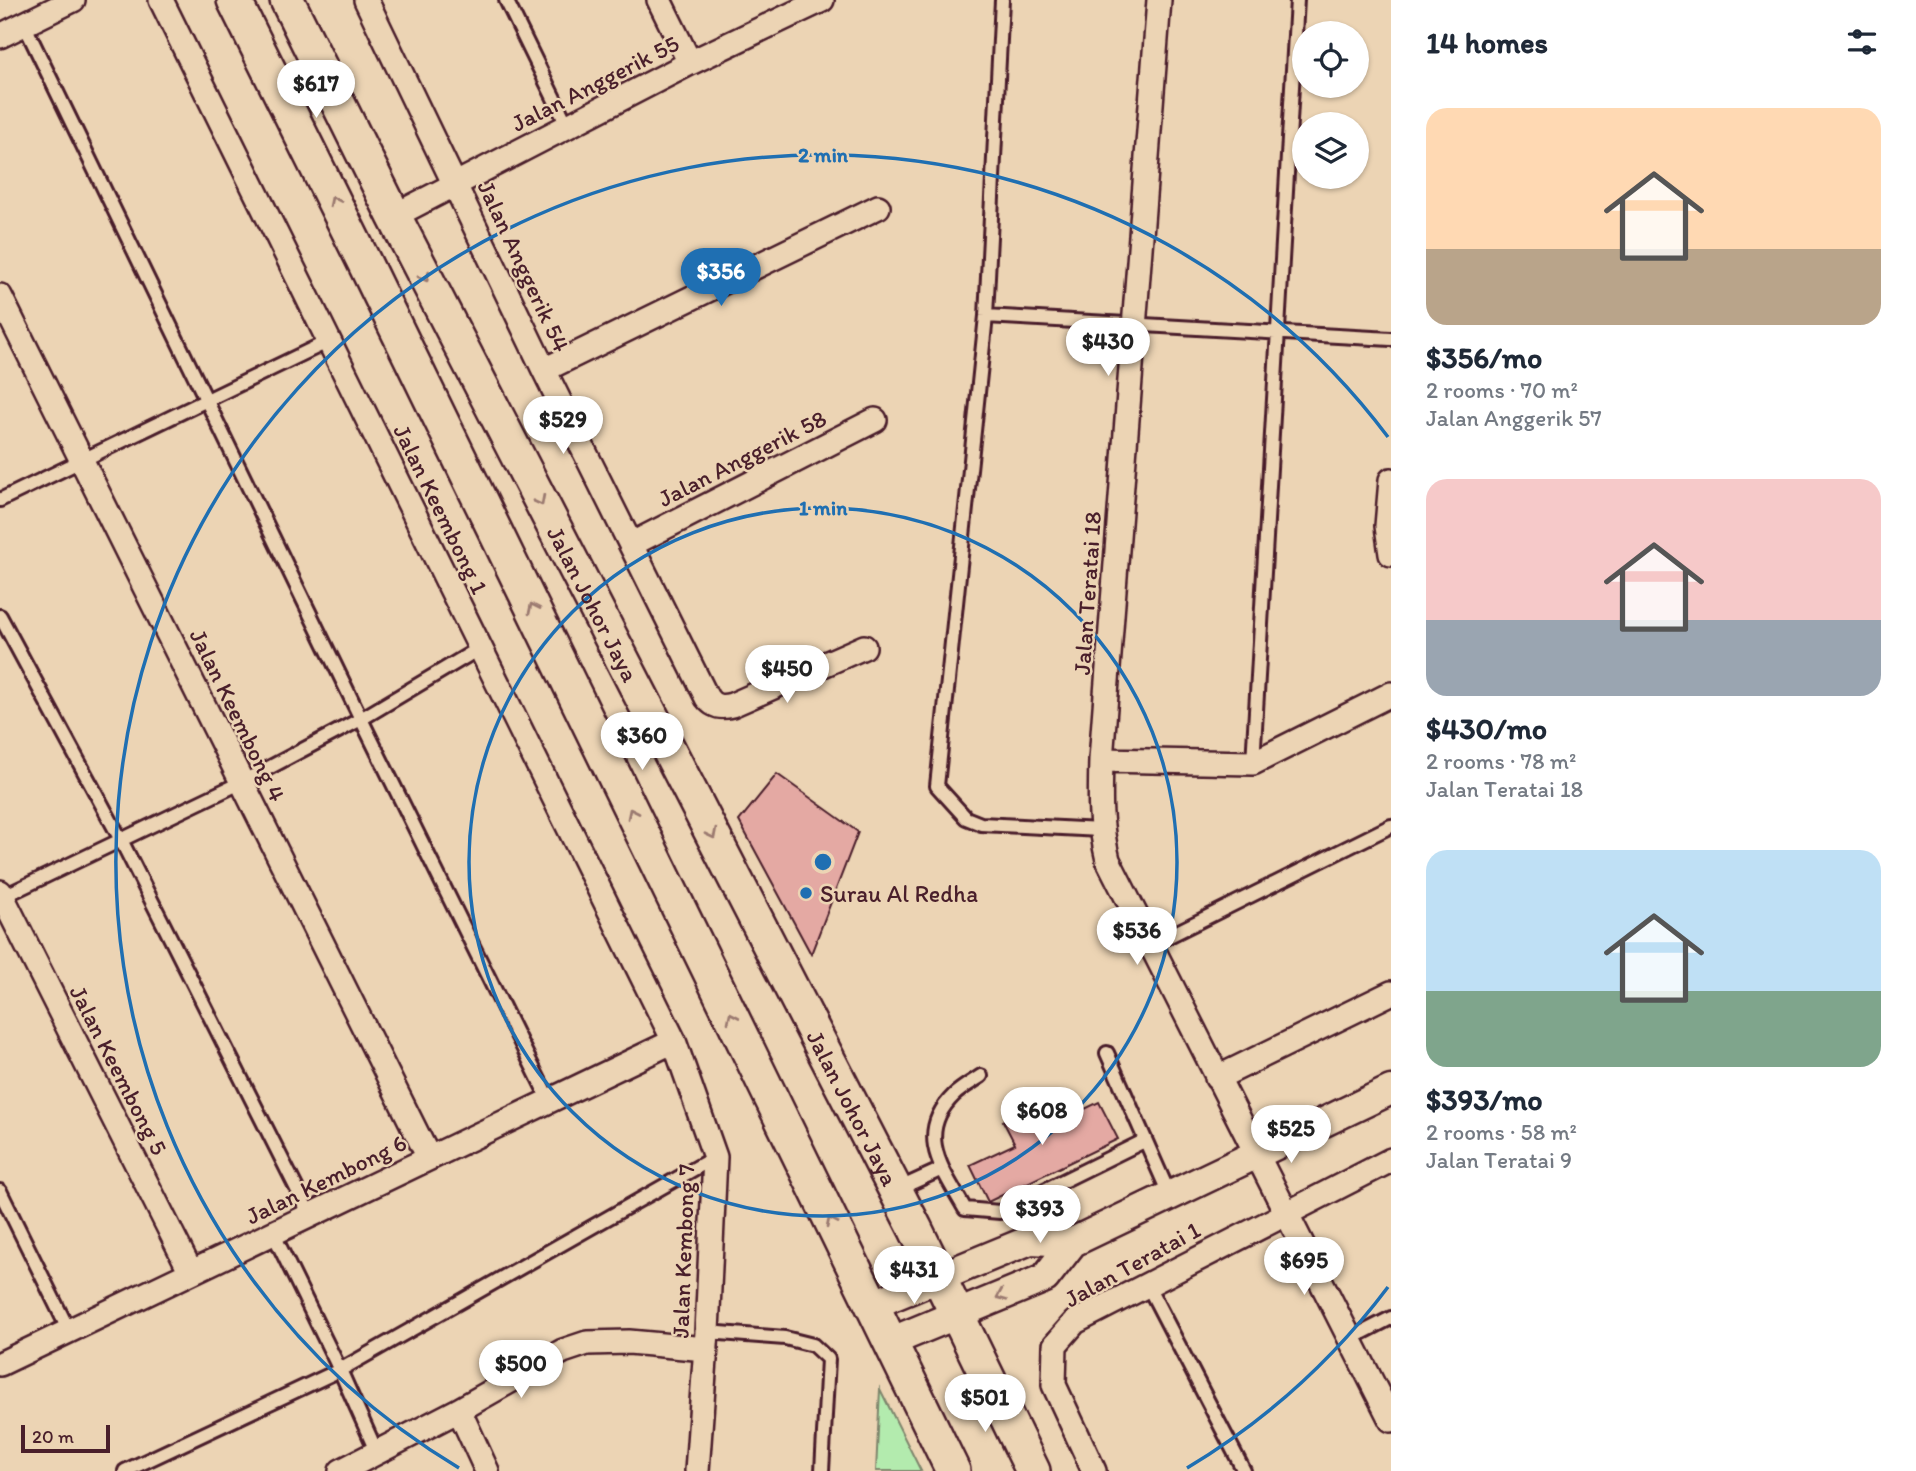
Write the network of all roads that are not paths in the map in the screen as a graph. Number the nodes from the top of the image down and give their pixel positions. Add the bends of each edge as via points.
1 (73, 0) edge
2 (161, 0) edge
3 (234, 0) edge
4 (287, 0) edge
5 (366, 0) edge
6 (506, 0) edge
7 (659, 0) edge
8 (1002, 0) edge
9 (1159, 0) edge
10 (1297, 0) edge
11 (814, 2) edge
12 (24, 24) junction
13 (0, 36) edge
14 (690, 63) junction
15 (568, 127) junction
16 (456, 184) junction
17 (878, 207) dead end
18 (394, 216) junction
19 (0, 296) edge
20 (986, 316) junction
21 (1134, 324) junction
22 (1279, 333) junction
23 (1391, 339) edge
24 (329, 341) junction
25 (544, 370) junction
26 (205, 401) junction
27 (875, 420) dead end
28 (82, 461) junction
29 (1391, 480) edge
30 (0, 500) edge
31 (632, 544) junction
32 (1391, 554) edge
33 (0, 616) edge
34 (863, 647) dead end
35 (480, 648) junction
36 (1391, 694) edge
37 (361, 719) junction
38 (1101, 760) junction
39 (1253, 763) junction
40 (242, 782) junction
41 (1391, 826) edge
42 (1101, 830) junction
43 (121, 840) junction
44 (1, 896) edge
45 (1151, 946) junction
46 (1391, 993) edge
47 (674, 1041) junction
48 (1107, 1054) dead end
49 (981, 1076) dead end
50 (1217, 1079) junction
51 (1391, 1090) edge
52 (549, 1100) junction
53 (1144, 1141) junction
54 (1256, 1154) junction
55 (715, 1157) junction
56 (429, 1158) junction
57 (1391, 1160) edge
58 (942, 1169) junction
59 (895, 1190) junction
60 (0, 1191) edge
61 (1170, 1196) junction
62 (1285, 1212) junction
63 (310, 1215) junction
64 (274, 1233) junction
65 (1073, 1242) junction
66 (191, 1272) junction
67 (939, 1278) junction
68 (1147, 1284) junction
69 (872, 1305) junction
70 (957, 1315) junction
71 (1391, 1318) edge
72 (69, 1331) junction
73 (1350, 1339) junction
74 (706, 1340) junction
75 (890, 1342) junction
76 (0, 1364) edge
77 (340, 1370) junction
78 (459, 1410) junction
79 (1391, 1419) edge
80 (377, 1453) junction
81 (125, 1471) edge
82 (341, 1471) edge
83 (487, 1471) edge
84 (697, 1471) edge
85 (821, 1471) edge
86 (953, 1471) edge
87 (1033, 1471) edge
88 (1094, 1471) edge
89 (1244, 1471) edge

1 - 12 street
2 - 24 street, Jalan Keembong 1
69 -> 3 main road
4 - 18 main road, Jalan Johor Jaya
5 - 16 street, Jalan Anggerik 54
6 - 15 lane
7 - 14 street
8 - 20 lane
9 - 21 street, Jalan Teratai 18
10 - 22 lane
11 - 14 street, Jalan Anggerik 55
12 - 13 street
12 - 26 lane
14 - 15 street, Jalan Anggerik 55
15 - 16 street, Jalan Anggerik 55
16 - 18 street, Jalan Anggerik 55
16 - 25 street, Jalan Anggerik 54
17 - 25 street
18 -> 59 main road, Jalan Johor Jaya
19 - 28 street, Jalan Keembong 4
20 - 21 lane
20 - 42 lane via 937,786 966,818 981,824
21 - 22 lane
21 - 38 street, Jalan Teratai 18
22 - 23 lane
22 - 39 lane
24 - 26 lane
24 - 35 street, Jalan Keembong 1
25 - 31 street, Jalan Anggerik 54
26 - 28 lane
26 - 37 lane
27 - 31 street, Jalan Anggerik 58
28 - 30 lane
28 - 40 street, Jalan Keembong 4
29 - 32 street via 1387,526
31 - 34 street, Jalan Anggerik 54 via 711,703 724,708
33 - 43 lane
35 - 37 lane
35 - 47 street, Jalan Keembong 1
36 - 39 street
37 - 40 lane
37 - 52 lane
38 - 39 street
38 - 42 street, Jalan Teratai 18
40 - 43 lane
40 - 56 street, Jalan Keembong 4
41 - 45 lane
42 - 45 street, Jalan Teratai 18 via 1108,860
43 - 44 lane
43 - 63 lane
44 - 66 street, Jalan Keembong 5
45 - 50 street, Jalan Teratai 18
46 - 50 street
47 - 52 street, Jalan Kembong 6
47 - 55 street, Jalan Kembong 7
48 - 53 lane
49 - 58 lane via 954,1094 936,1118 934,1149
50 - 54 street, Jalan Teratai 18
51 - 54 street
52 - 56 street, Jalan Kembong 6
53 - 58 lane via 1000,1212 965,1209
53 - 61 lane
54 - 61 street
54 - 62 street, Jalan Teratai 18
55 - 74 street, Jalan Kembong 7
55 - 77 lane
56 - 63 street, Jalan Kembong 6
57 - 62 street, Jalan Teratai 1
58 - 59 lane
59 - 67 main road, Jalan Johor Jaya
60 - 72 lane
61 - 65 street
62 - 68 street, Jalan Teratai 1
62 - 73 street, Jalan Teratai 18
63 - 64 street, Jalan Kembong 6
64 - 66 street, Jalan Kembong 6
64 - 77 lane
65 - 67 street via 1030,1240
65 -> 70 street via 1045,1278
66 - 72 street, Jalan Kembong 6
67 - 69 street
67 - 70 main road, Jalan Johor Jaya
68 - 88 street, Jalan Teratai 1 via 1076,1322 1055,1345 1054,1385
68 - 89 lane
69 - 75 main road
70 - 75 street
70 - 87 main road, Jalan Johor Jaya
71 - 73 lane
72 - 76 street, Jalan Kembong 6
73 - 79 street, Jalan Teratai 18
74 - 78 street via 587,1343 563,1351
74 - 84 street, Jalan Kembong 7
74 - 85 lane via 785,1338 813,1345 828,1359
75 - 86 main road
77 - 80 lane
77 - 81 lane
78 - 80 street
78 - 83 street
80 - 82 street

